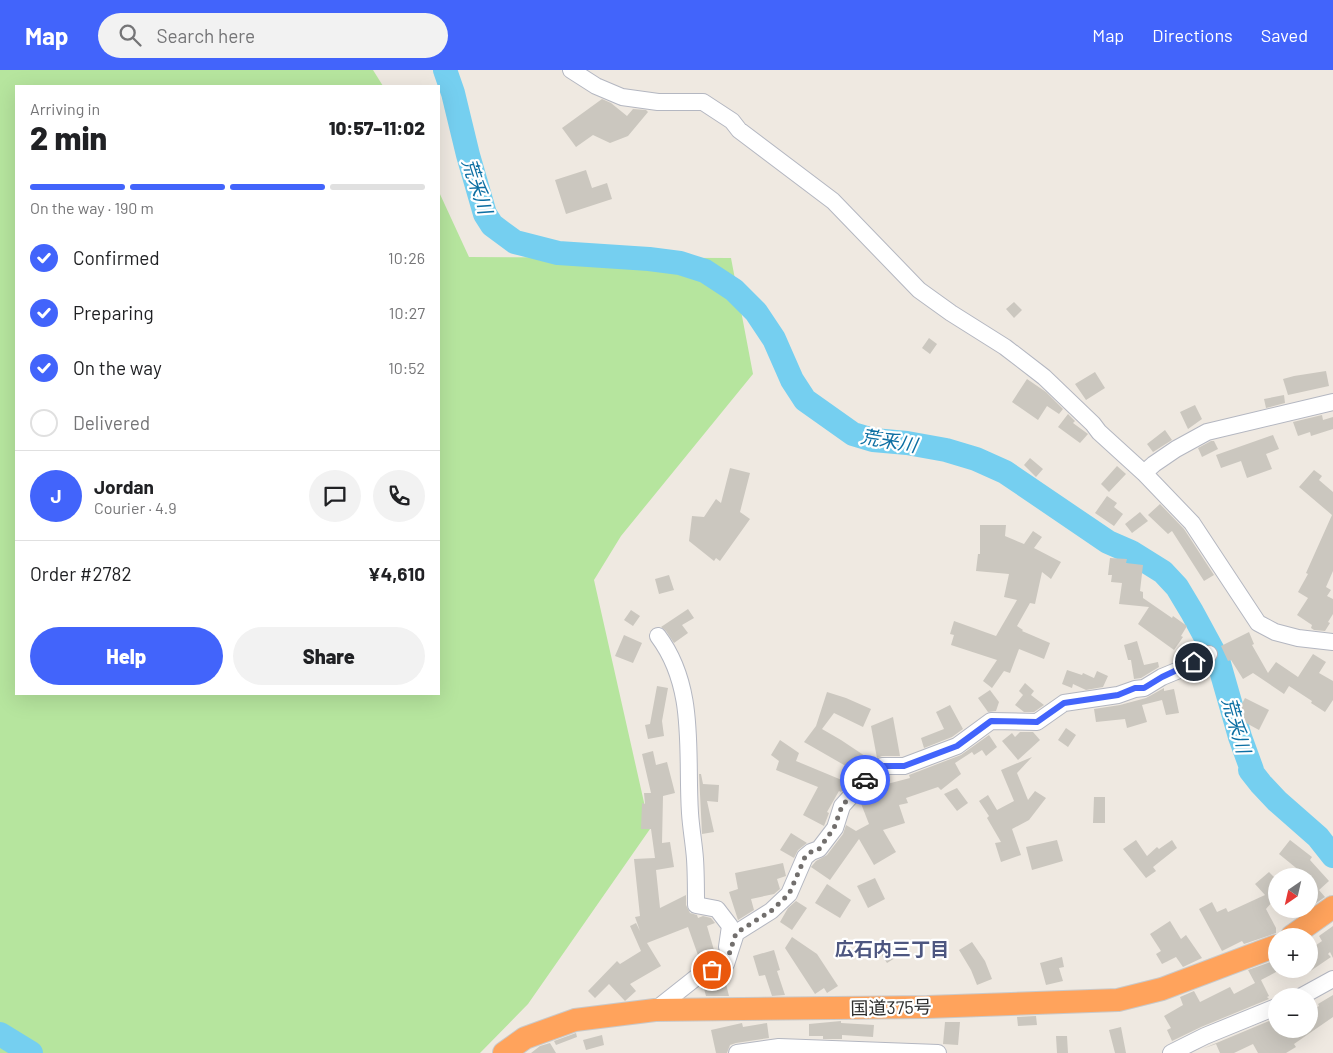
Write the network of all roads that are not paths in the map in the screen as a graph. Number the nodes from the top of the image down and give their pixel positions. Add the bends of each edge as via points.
1 (571, 70) edge
2 (1333, 402) edge
3 (1144, 473) junction
4 (658, 636) dead end
5 (1333, 642) edge
6 (1209, 654) dead end
7 (1333, 907) edge
8 (1303, 928) edge
9 (1268, 949) edge
10 (726, 964) junction
11 (1333, 979) edge
12 (1317, 988) edge
13 (656, 1010) junction
14 (1268, 1010) edge
15 (504, 1053) edge
16 (737, 1053) edge
17 (938, 1053) edge
18 (1171, 1053) edge

1 - 3 street via 622,97 658,102 703,102 732,121 739,130 833,201 919,290 1044,377
2 - 3 street via 1207,432 1176,449
3 - 5 street via 1192,523 1258,623 1298,638
4 - 10 street via 678,672 685,703 696,905 717,909 730,926
6 - 10 street via 1144,688 1064,703 1037,722 991,721 957,746 904,766 882,766 842,806 834,828 819,849 805,857 789,894 771,911 736,933
7 - 8 highway
9 - 13 highway, 国道375号 via 1162,989 1118,1000 927,1007
10 - 13 street via 698,976
11 - 12 street
13 - 15 highway, 国道375号 via 575,1020 526,1038
14 - 18 street
16 - 17 street via 779,1047

